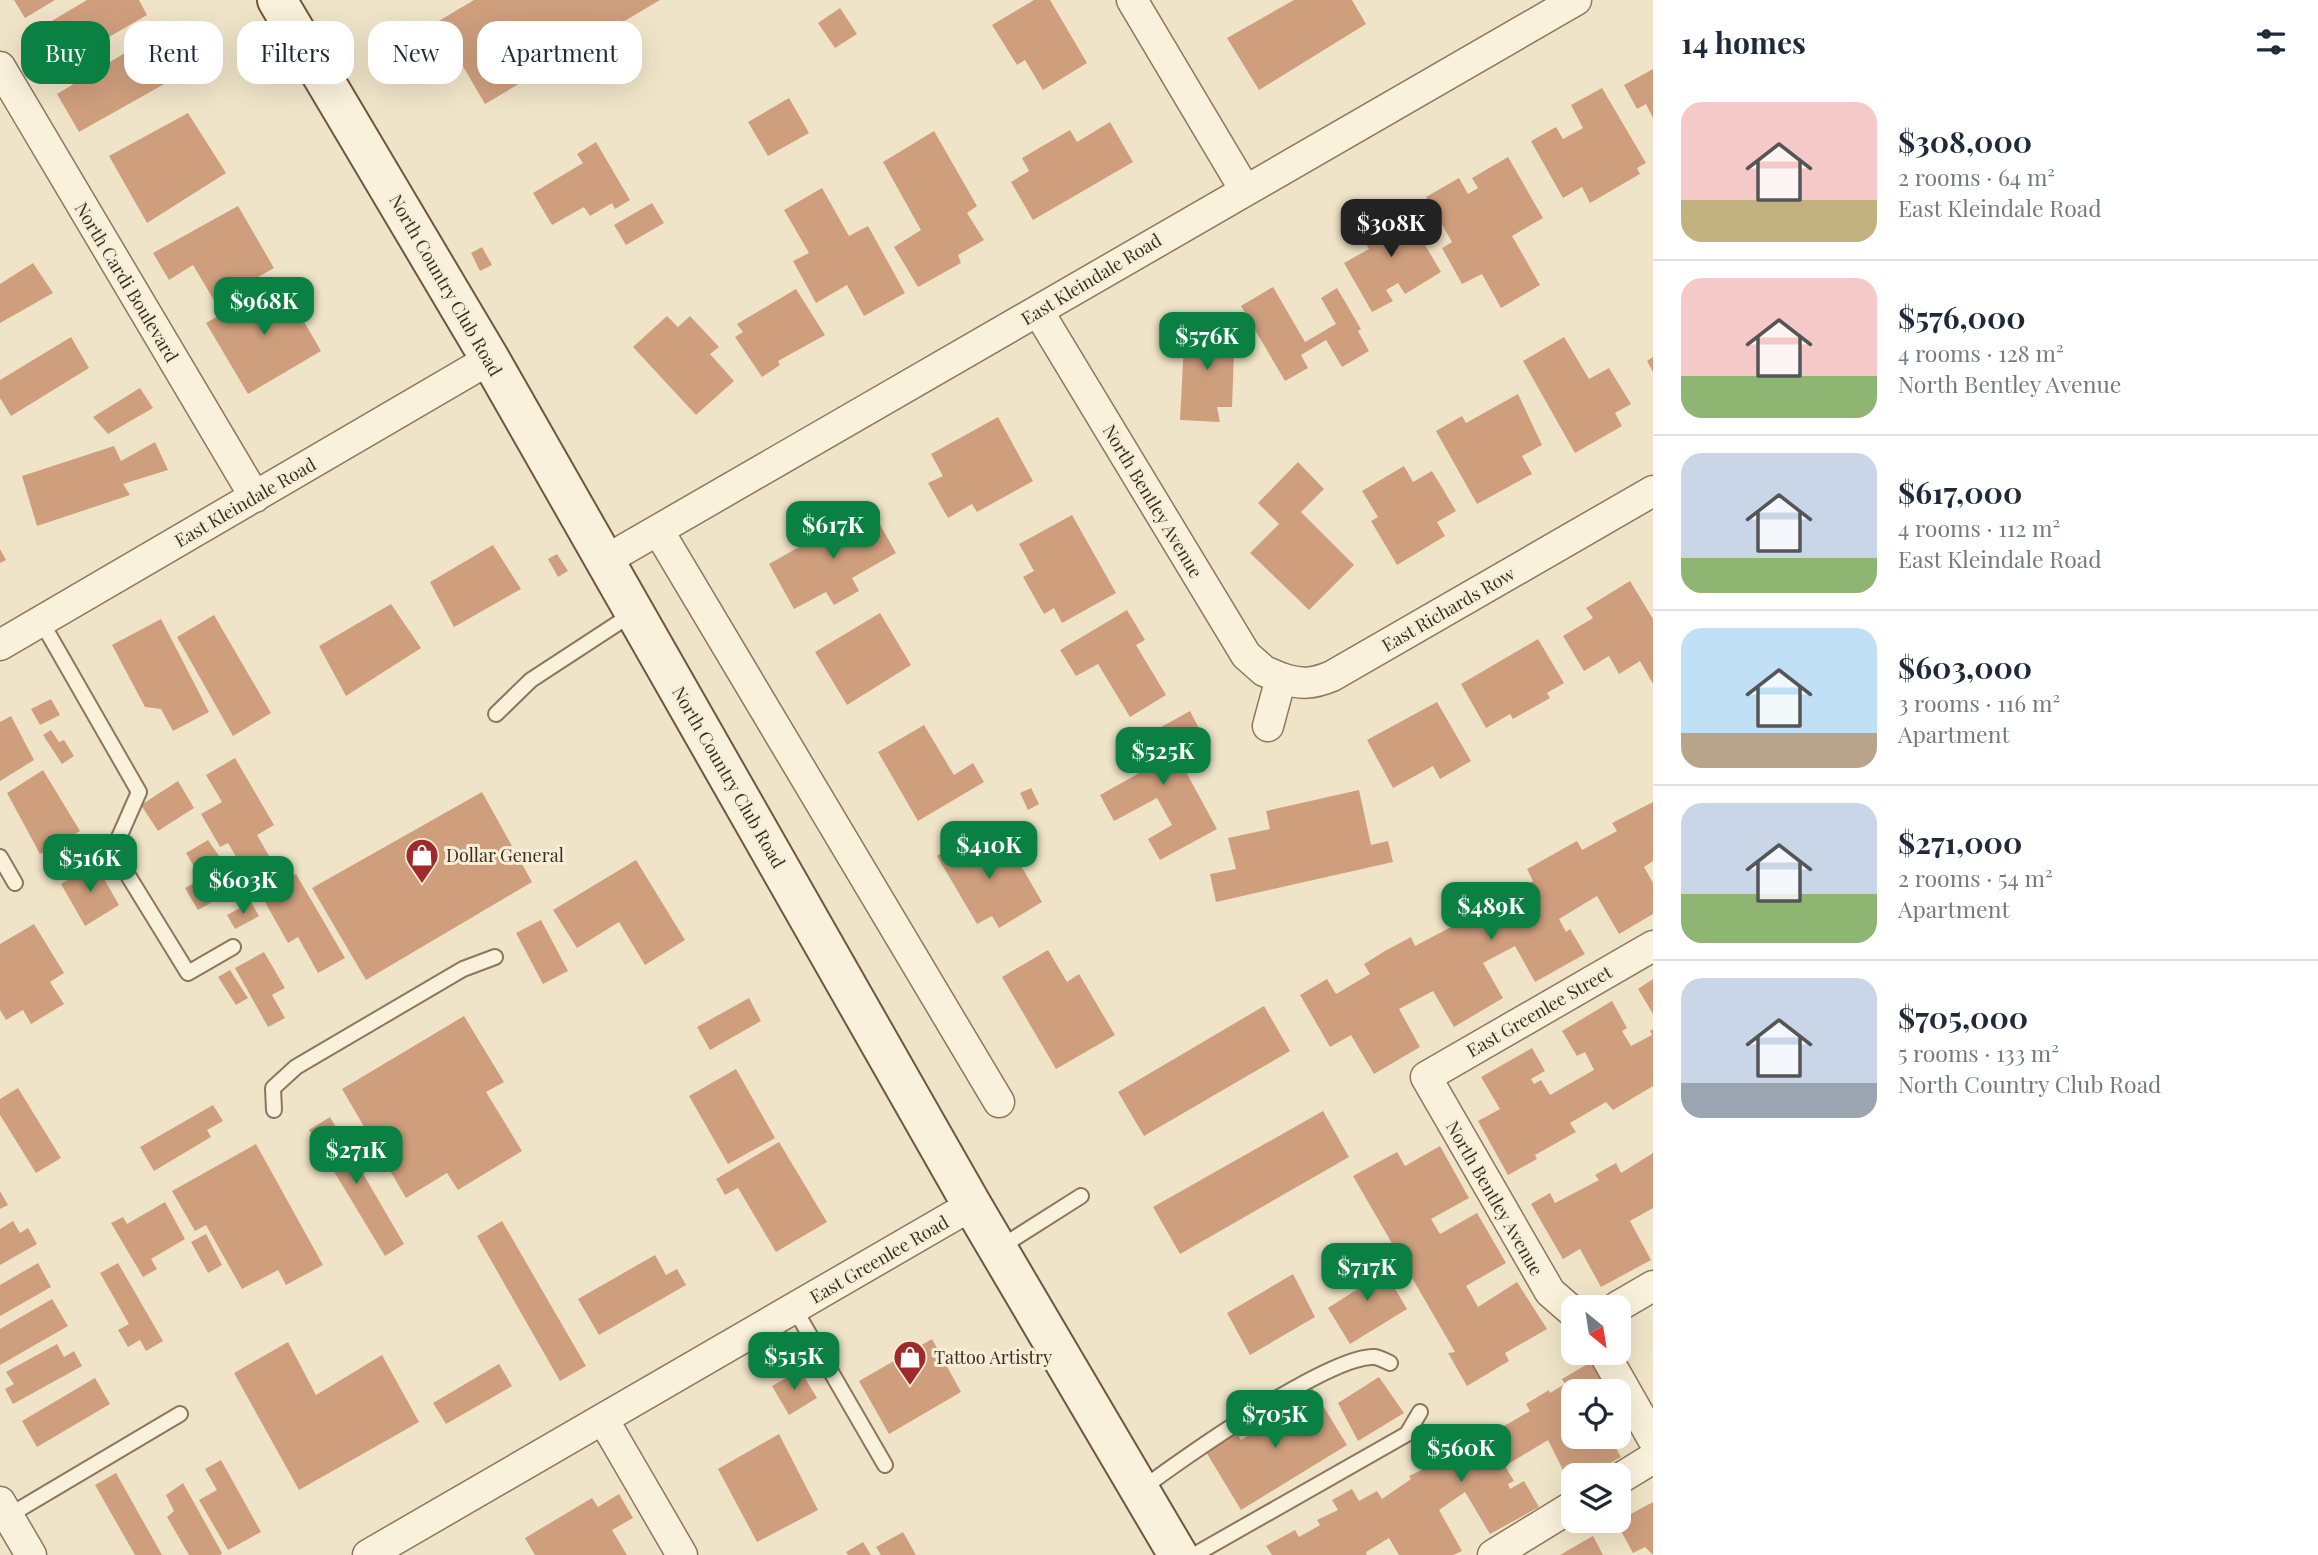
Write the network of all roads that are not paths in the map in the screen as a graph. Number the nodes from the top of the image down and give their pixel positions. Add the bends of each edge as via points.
1 (277, 0) edge
2 (1132, 0) edge
3 (1576, 0) edge
4 (0, 67) edge
5 (1245, 190) junction
6 (1038, 311) junction
7 (490, 359) junction
8 (1653, 491) edge
9 (255, 497) junction
10 (658, 530) junction
11 (606, 560) junction
12 (635, 612) junction
13 (41, 621) junction
14 (0, 645) edge
15 (1282, 678) junction
16 (496, 713) dead end
17 (1268, 726) dead end
18 (0, 857) edge
19 (15, 883) dead end
20 (1653, 946) edge
21 (233, 947) dead end
22 (495, 957) dead end
23 (1426, 1077) joint
24 (999, 1102) dead end
25 (274, 1110) dead end
26 (1081, 1196) dead end
27 (972, 1205) junction
28 (998, 1249) junction
29 (1653, 1286) edge
30 (1631, 1299) edge
31 (1561, 1302) edge
32 (794, 1308) junction
33 (1390, 1363) dead end
34 (1611, 1365) edge
35 (1420, 1412) dead end
36 (180, 1414) dead end
37 (603, 1419) junction
38 (1653, 1439) edge
39 (1653, 1458) edge
40 (885, 1465) dead end
41 (1631, 1472) edge
42 (1140, 1491) junction
43 (4, 1509) edge
44 (1561, 1513) edge
45 (31, 1555) edge
46 (369, 1555) edge
47 (682, 1555) edge
48 (1178, 1555) edge
49 (1194, 1555) edge
50 (1493, 1555) edge

1 - 7 main road, North Country Club Road
2 - 5 street
3 - 5 street, East Kleindale Road
4 - 9 street, North Cardi Boulevard
5 - 6 street, East Kleindale Road
6 - 10 street, East Kleindale Road
6 - 15 street, North Bentley Avenue via 1246,655 1264,671
7 - 9 street, East Kleindale Road
7 - 11 main road, North Country Club Road
8 - 15 street, East Richards Row via 1332,676 1313,683
9 - 13 street, East Kleindale Road
10 - 11 street, East Kleindale Road
10 - 24 street
11 - 12 main road, North Country Club Road
12 - 16 lane via 531,680
12 - 27 main road, North Country Club Road
13 - 14 street, East Kleindale Road
13 - 21 lane via 139,792 113,851 188,973
15 - 17 street
18 - 19 lane
20 - 23 street, East Greenlee Street
22 - 25 lane via 463,968 296,1067 273,1087
23 - 31 street, North Bentley Avenue via 1549,1292
26 - 28 lane
27 - 28 main road, North Country Club Road
27 - 32 street, East Greenlee Road
28 - 42 main road, North Country Club Road
29 - 30 street
32 - 37 street, East Greenlee Road
32 - 40 lane
33 - 42 lane via 1374,1357 1295,1390 1199,1446
34 - 38 street
35 - 49 lane via 1407,1434
36 - 43 lane
37 - 46 street, East Greenlee Road
37 - 47 street
39 - 41 street
42 - 48 main road, North Country Club Road
43 - 45 street
44 - 50 street

